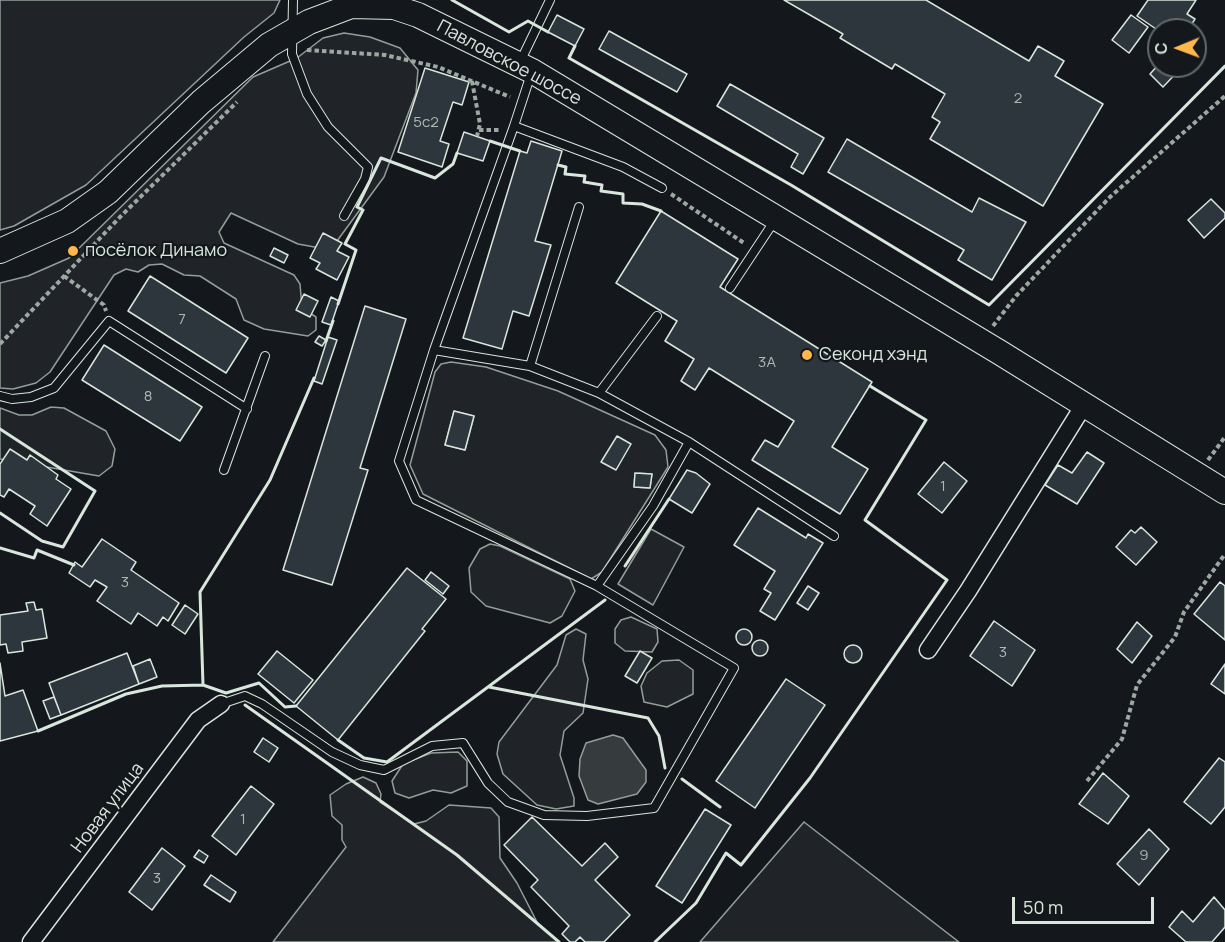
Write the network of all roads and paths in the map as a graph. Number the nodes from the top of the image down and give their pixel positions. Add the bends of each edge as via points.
1 (293, 0) edge
2 (550, 0) edge
3 (352, 3) edge
4 (292, 43) junction
5 (525, 67) junction
6 (472, 81) junction
7 (244, 95) dead end
8 (1225, 96) edge
9 (522, 102) junction
10 (513, 128) junction
11 (479, 130) junction
12 (477, 136) dead end
13 (662, 188) joint
14 (579, 207) dead end
15 (344, 216) dead end
16 (776, 218) junction
17 (755, 250) junction
18 (0, 251) edge
19 (64, 276) junction
20 (730, 288) dead end
21 (657, 316) dead end
22 (109, 321) junction
23 (0, 344) edge
24 (990, 346) junction
25 (434, 350) junction
26 (265, 356) dead end
27 (530, 366) junction
28 (599, 393) junction
29 (0, 396) edge
30 (1084, 405) junction
31 (247, 409) junction
32 (689, 442) junction
33 (224, 470) dead end
34 (1225, 492) edge
35 (834, 536) dead end
36 (1225, 554) edge
37 (597, 586) junction
38 (928, 650) dead end
39 (221, 704) joint
40 (1087, 781) dead end
41 (31, 942) edge

1 - 4 lane
2 - 5 lane
3 - 4 main road, Павловское шоссе
3 - 5 main road, Павловское шоссе via 394,7 418,15
4 - 6 path via 385,55 438,67
4 - 15 lane via 307,94 328,127 368,167
4 - 18 main road, Павловское шоссе via 235,71 108,192 67,221
5 - 9 lane
5 - 16 main road, Павловское шоссе
6 - 9 path
6 - 11 path
7 - 19 path
8 - 24 path via 1110,197 1016,296
9 - 10 lane
10 - 11 path
10 - 13 lane via 623,167
10 - 25 lane
11 - 12 path
13 - 17 path
14 - 27 lane
16 - 17 lane
16 - 24 main road, Павловское шоссе
17 - 20 lane
19 - 22 path via 104,305
19 - 23 path
21 - 28 lane
22 - 29 lane via 54,388 32,397
22 - 31 lane
24 - 30 main road, Павловское шоссе
25 - 27 lane
25 - 37 lane via 399,461 416,500
26 - 31 lane
27 - 28 lane
28 - 32 lane
30 - 34 main road, Павловское шоссе
30 - 38 street
31 - 33 lane
32 - 35 lane
32 - 37 lane via 653,506
36 - 40 path via 1184,612 1175,637 1137,685 1122,739
37 - 39 lane via 734,668 654,808 587,816 544,815 508,802 488,783 463,743 432,746 384,770 360,765 332,752 245,696
39 - 41 street, Новая улица via 198,720

